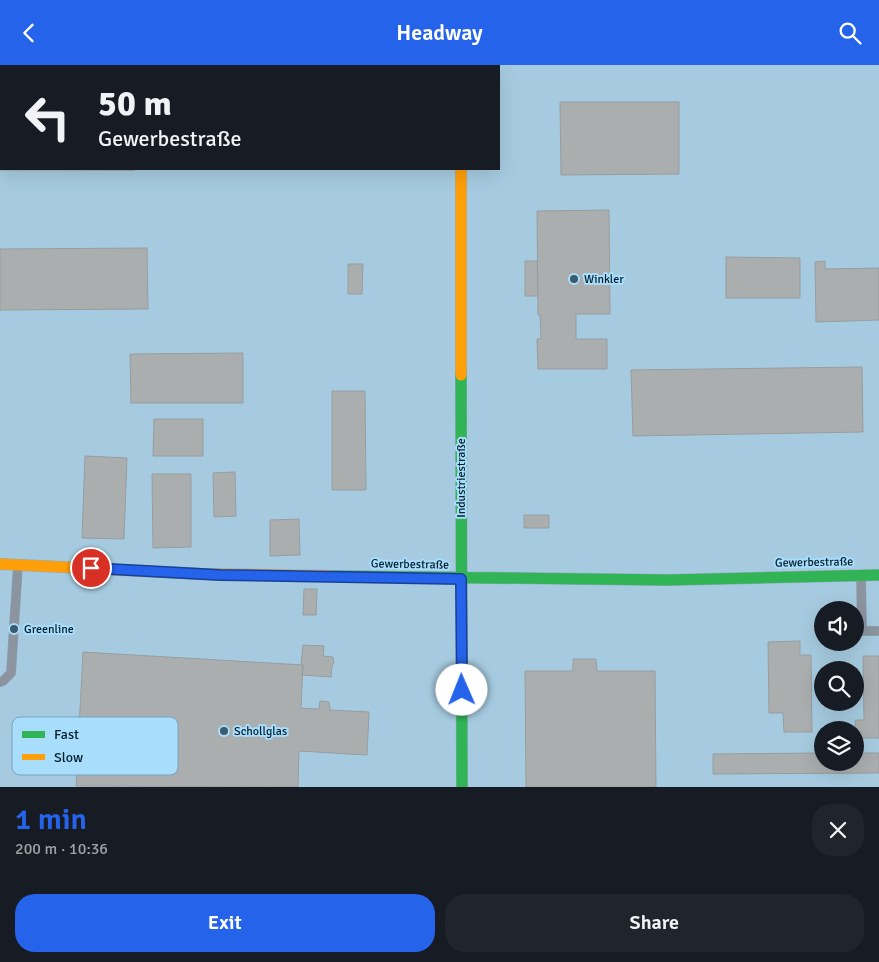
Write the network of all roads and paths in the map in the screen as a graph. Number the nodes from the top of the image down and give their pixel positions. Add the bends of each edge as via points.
1 (461, 170) edge
2 (0, 564) edge
3 (18, 564) junction
4 (861, 575) junction
5 (879, 575) edge
6 (461, 579) junction
7 (879, 631) edge
8 (0, 682) edge
9 (462, 787) edge

1 - 6 street, Industriestraße
2 - 3 street, Gewerbestraße
3 - 6 street, Gewerbestraße via 203,574
3 - 8 lane via 10,673
4 - 5 street, Gewerbestraße
4 - 6 street, Gewerbestraße
4 - 7 lane via 862,631
6 - 9 street, Industriestraße

